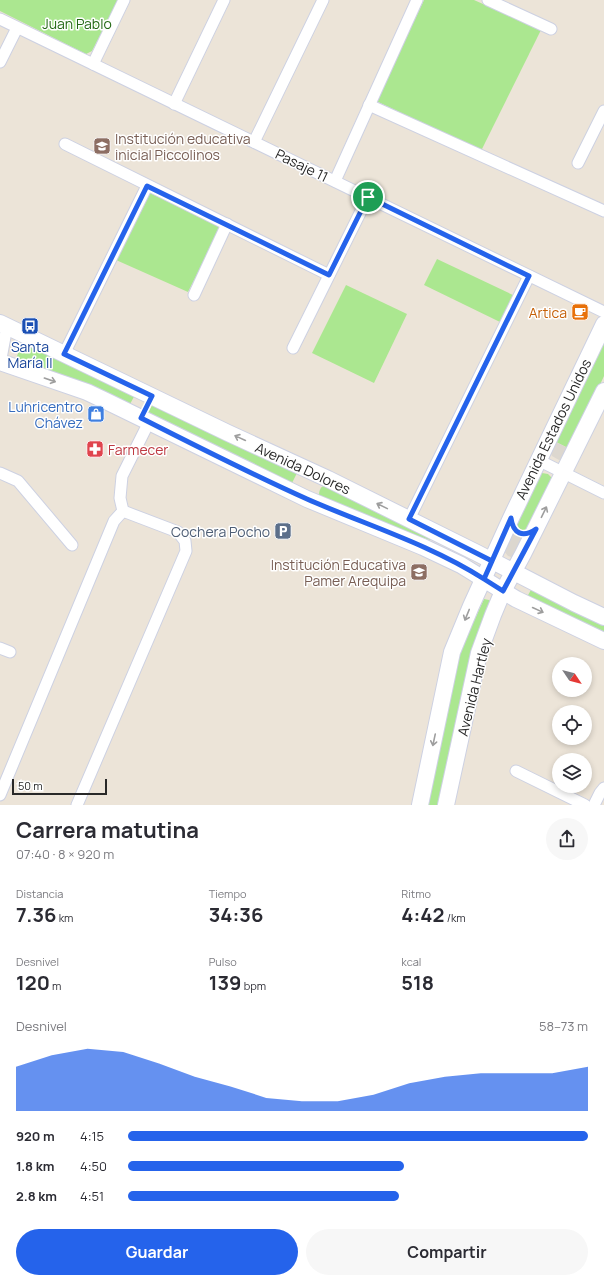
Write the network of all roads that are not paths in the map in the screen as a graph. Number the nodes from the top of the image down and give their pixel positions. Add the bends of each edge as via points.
1 (124, 0) edge
2 (224, 0) edge
3 (323, 0) edge
4 (417, 0) edge
5 (488, 0) edge
6 (0, 19) edge
7 (17, 28) junction
8 (551, 29) dead end
9 (0, 62) edge
10 (93, 64) junction
11 (174, 104) junction
12 (369, 105) junction
13 (604, 111) edge
14 (254, 142) junction
15 (65, 144) dead end
16 (578, 163) dead end
17 (335, 181) junction
18 (147, 186) junction
19 (368, 197) junction
20 (604, 211) edge
21 (227, 224) junction
22 (329, 275) junction
23 (529, 276) junction
24 (194, 295) dead end
25 (604, 312) edge
26 (604, 324) edge
27 (4, 325) edge
28 (293, 348) dead end
29 (64, 354) junction
30 (0, 363) edge
31 (604, 391) edge
32 (152, 396) junction
33 (145, 420) junction
34 (538, 460) junction
35 (0, 473) edge
36 (563, 473) junction
37 (318, 474) junction
38 (604, 492) edge
39 (307, 499) junction
40 (123, 511) junction
41 (511, 518) junction
42 (409, 519) junction
43 (536, 529) junction
44 (72, 544) dead end
45 (492, 561) junction
46 (514, 572) junction
47 (484, 579) junction
48 (503, 591) junction
49 (604, 618) edge
50 (604, 641) edge
51 (516, 771) dead end
52 (604, 788) edge
53 (0, 796) edge
54 (76, 805) edge
55 (420, 805) edge
56 (446, 805) edge
57 (586, 805) edge
58 (594, 805) edge

1 - 10 street
2 - 11 street
3 - 14 street
4 - 12 street
5 - 8 street
6 - 7 street, Pasaje 11
7 - 9 street
7 - 10 street, Pasaje 11
10 - 11 street, Pasaje 11
11 - 14 street, Pasaje 11
12 - 17 street
12 - 20 street
13 - 16 street
14 - 17 street, Pasaje 11
15 - 18 street
17 - 19 street, Pasaje 11
18 - 21 street
18 - 29 street
19 - 22 street
19 - 23 street, Pasaje 11
21 - 22 street
21 - 24 street
22 - 28 street
23 - 25 street, Pasaje 11
23 - 42 street
26 - 34 main road, Avenida Estados Unidos
27 - 29 main road, Avenida Dolores
27 - 30 street
29 - 32 main road, Avenida Dolores
30 -> 33 main road, Avenida Dolores via 87,392
31 - 36 main road, Avenida Estados Unidos
32 - 33 main road
37 -> 32 main road, Avenida Dolores
33 - 39 main road, Avenida Dolores
33 - 40 street via 122,476 120,498
34 - 36 street
34 - 41 main road, Avenida Estados Unidos
35 - 44 street via 18,481
36 - 38 street
43 -> 36 main road, Avenida Estados Unidos
37 - 39 main road
42 -> 37 main road, Avenida Dolores
39 - 47 main road, Avenida Dolores via 423,547
40 - 53 street via 114,521
40 - 54 street via 178,532 185,541 186,551
41 - 43 main road via 516,531 523,534
41 - 45 main road, Avenida Estados Unidos
42 - 45 main road, Avenida Dolores
43 - 46 main road, Avenida Estados Unidos
45 - 46 main road, Avenida Dolores
45 - 47 main road, Avenida Estados Unidos
46 - 48 main road, Avenida Hartley
46 - 49 main road, Avenida Dolores
47 - 48 main road, Avenida Dolores
47 -> 55 main road, Avenida Hartley via 452,652
48 -> 50 main road, Avenida Dolores
48 - 56 main road, Avenida Hartley via 479,653
51 - 57 street
52 - 58 street

